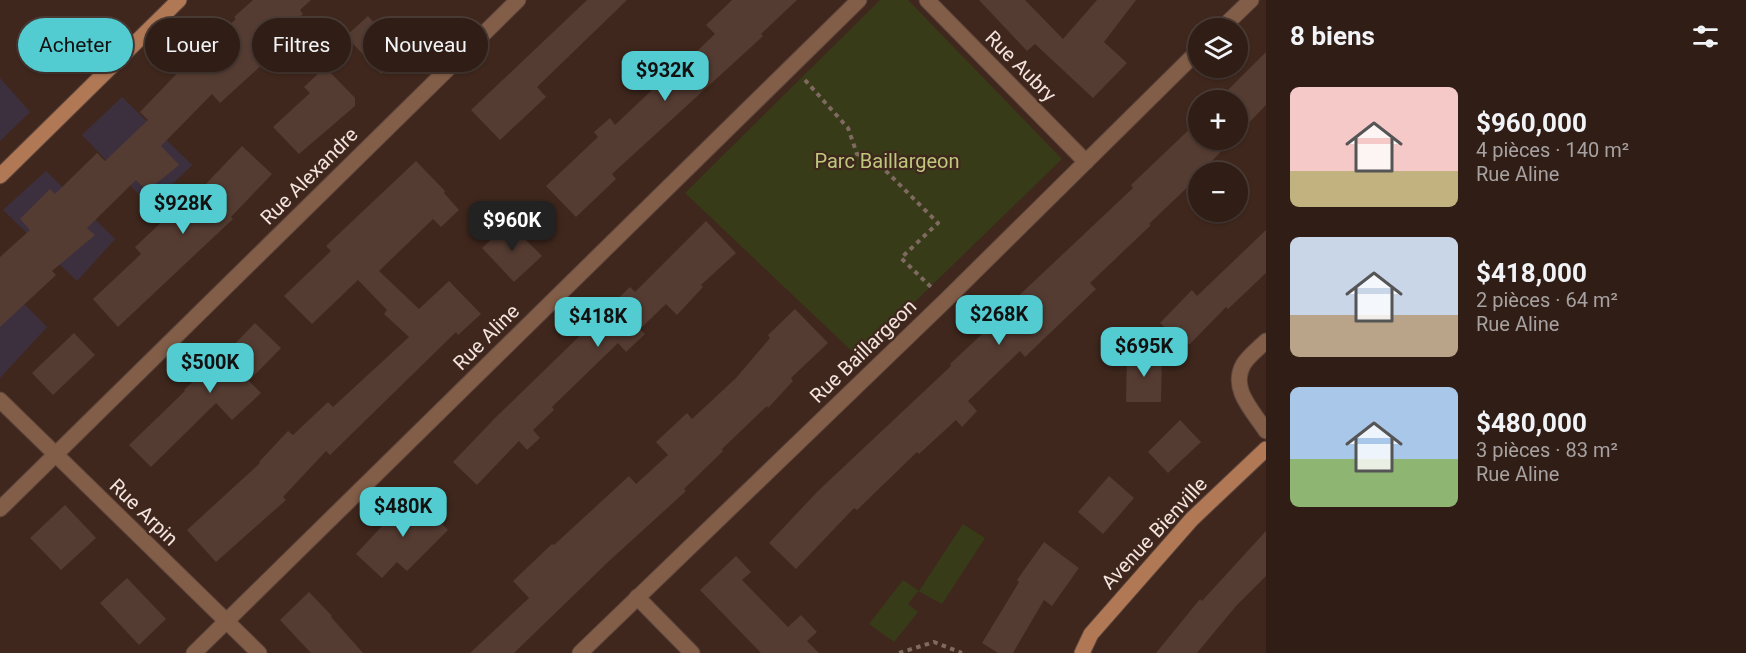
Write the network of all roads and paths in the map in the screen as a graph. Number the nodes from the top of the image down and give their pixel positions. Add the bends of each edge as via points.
1 (179, 0) edge
2 (518, 0) edge
3 (859, 0) edge
4 (927, 0) edge
5 (1251, 0) edge
6 (1232, 18) edge
7 (1188, 61) edge
8 (792, 66) junction
9 (1086, 162) junction
10 (0, 176) edge
11 (945, 301) junction
12 (1266, 341) edge
13 (0, 400) edge
14 (1266, 431) edge
15 (1266, 449) edge
16 (56, 455) junction
17 (0, 509) edge
18 (637, 597) junction
19 (226, 622) junction
20 (194, 653) edge
21 (259, 653) edge
22 (580, 653) edge
23 (692, 653) edge
24 (898, 653) edge
25 (963, 653) edge
26 (1082, 653) edge

1 - 10 street
2 - 16 street, Rue Alexandre
3 - 8 street, Rue Aline
4 - 9 street, Rue Aubry
5 - 6 street
7 - 9 street, Rue Baillargeon
8 - 11 path via 848,128 857,154 875,160 938,223 902,258
8 - 19 street, Rue Aline
9 - 11 street, Rue Baillargeon
11 - 18 street, Rue Baillargeon
12 - 14 street via 1244,363 1238,380 1240,392
13 - 16 street, Rue Arpin
15 - 26 street, Avenue Bienville via 1192,519 1091,634
16 - 17 street, Rue Alexandre
16 - 19 street, Rue Arpin
18 - 22 street, Rue Baillargeon
18 - 23 street
19 - 20 street, Rue Aline
19 - 21 street, Rue Arpin
24 - 25 path via 934,642

